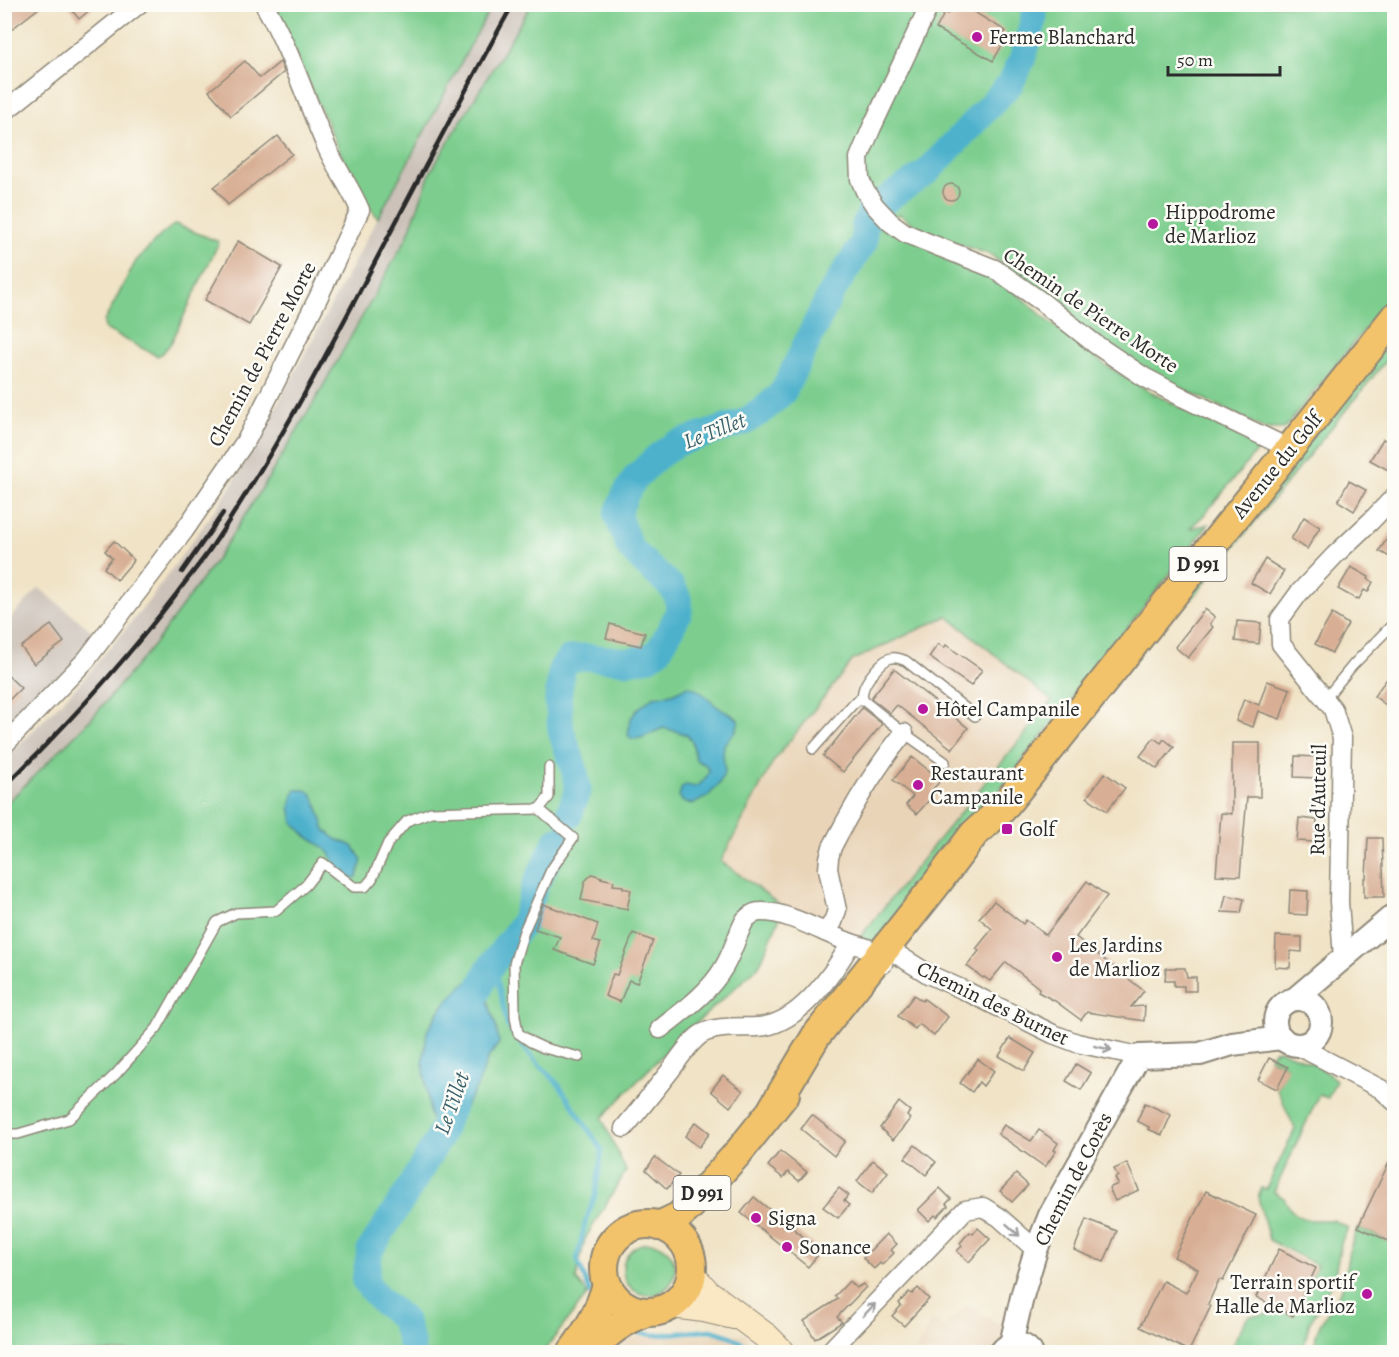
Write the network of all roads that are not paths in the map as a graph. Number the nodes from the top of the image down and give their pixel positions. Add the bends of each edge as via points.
1 (139, 4) edge
2 (264, 4) edge
3 (930, 4) edge
4 (4, 112) edge
5 (1395, 318) edge
6 (1290, 449) junction
7 (1395, 497) edge
8 (1395, 623) edge
9 (862, 697) junction
10 (1325, 699) junction
11 (975, 716) dead end
12 (904, 733) junction
13 (4, 745) edge
14 (813, 749) dead end
15 (945, 762) dead end
16 (549, 767) dead end
17 (539, 809) junction
18 (1395, 915) edge
19 (825, 932) junction
20 (846, 941) junction
21 (1349, 954) junction
22 (885, 963) junction
23 (1296, 998) junction
24 (1318, 1010) junction
25 (1275, 1016) junction
26 (660, 1029) dead end
27 (1297, 1040) junction
28 (1232, 1044) junction
29 (1139, 1056) junction
30 (579, 1057) dead end
31 (1390, 1095) edge
32 (773, 1108) junction
33 (624, 1128) dead end
34 (4, 1134) edge
35 (738, 1153) junction
36 (659, 1226) junction
37 (1036, 1250) junction
38 (691, 1267) junction
39 (607, 1285) junction
40 (660, 1309) junction
41 (740, 1318) junction
42 (1017, 1349) edge
43 (572, 1353) edge
44 (589, 1353) edge
45 (782, 1353) edge
46 (829, 1353) edge

1 - 4 street
2 - 13 street, Chemin de Pierre Morte via 328,151 360,210 247,439 184,531 86,660
3 - 6 street, Chemin de Pierre Morte via 862,148 860,179 875,206 905,233 995,269 1144,377
5 - 6 main road, Avenue du Golf / D 991
6 - 22 main road, Avenue du Golf / D 991 via 1002,809 974,834
7 - 10 street, Rue d'Auteuil via 1299,593 1280,620 1281,644
8 - 10 lane
9 - 11 lane via 878,668 888,659 898,658
9 - 12 lane
9 - 14 lane
10 - 21 street, Rue d'Auteuil via 1333,709 1342,738 1338,901 1340,928
12 - 15 lane
12 - 19 street via 874,772 832,847 828,869 837,910
16 - 17 lane via 549,797
17 - 30 lane via 573,838 551,870 524,931 514,964 515,1016 518,1033 531,1042
17 - 34 lane via 431,812 407,821 388,843 365,887 354,888 322,863 306,885 276,911 236,913 217,922 156,1028 116,1074 69,1119 18,1134
18 - 21 street
19 - 20 street, Chemin des Burnet
19 - 26 street, Chemin des Burnet via 779,914 753,913 742,926 716,978
20 - 22 street, Chemin des Burnet via 871,950
20 - 33 street via 848,948 841,959 792,1015 762,1027 723,1029 700,1035
21 - 23 street
21 - 24 street
22 -> 29 street, Chemin des Burnet via 930,975 1077,1043
22 - 32 main road, D 991 via 828,1043
22 - 32 main road via 816,1036
23 - 24 street via 1309,1001
23 - 25 street via 1282,1004
24 - 27 street via 1320,1029
25 - 27 street via 1276,1028
25 - 28 street, Chemin des Burnet
27 - 28 street, Chemin des Burnet
27 - 31 street
28 - 29 street, Chemin des Burnet via 1200,1054
29 - 37 street, Chemin de Corès via 1050,1215
32 - 35 main road, D 991
35 - 36 main road, D 991 via 690,1206
35 - 38 main road, D 991 via 698,1225
36 - 38 main road via 680,1239
36 - 39 main road via 632,1227 620,1234 605,1258
37 - 42 street, Chemin de Corès via 1020,1308
46 -> 37 street via 965,1210 983,1207
38 - 40 main road via 688,1286 681,1297
38 - 41 main road via 708,1292
39 - 40 main road via 623,1305 635,1310
39 - 43 main road via 597,1315
40 - 41 main road via 704,1309
40 - 44 main road via 619,1325
41 - 45 main road

